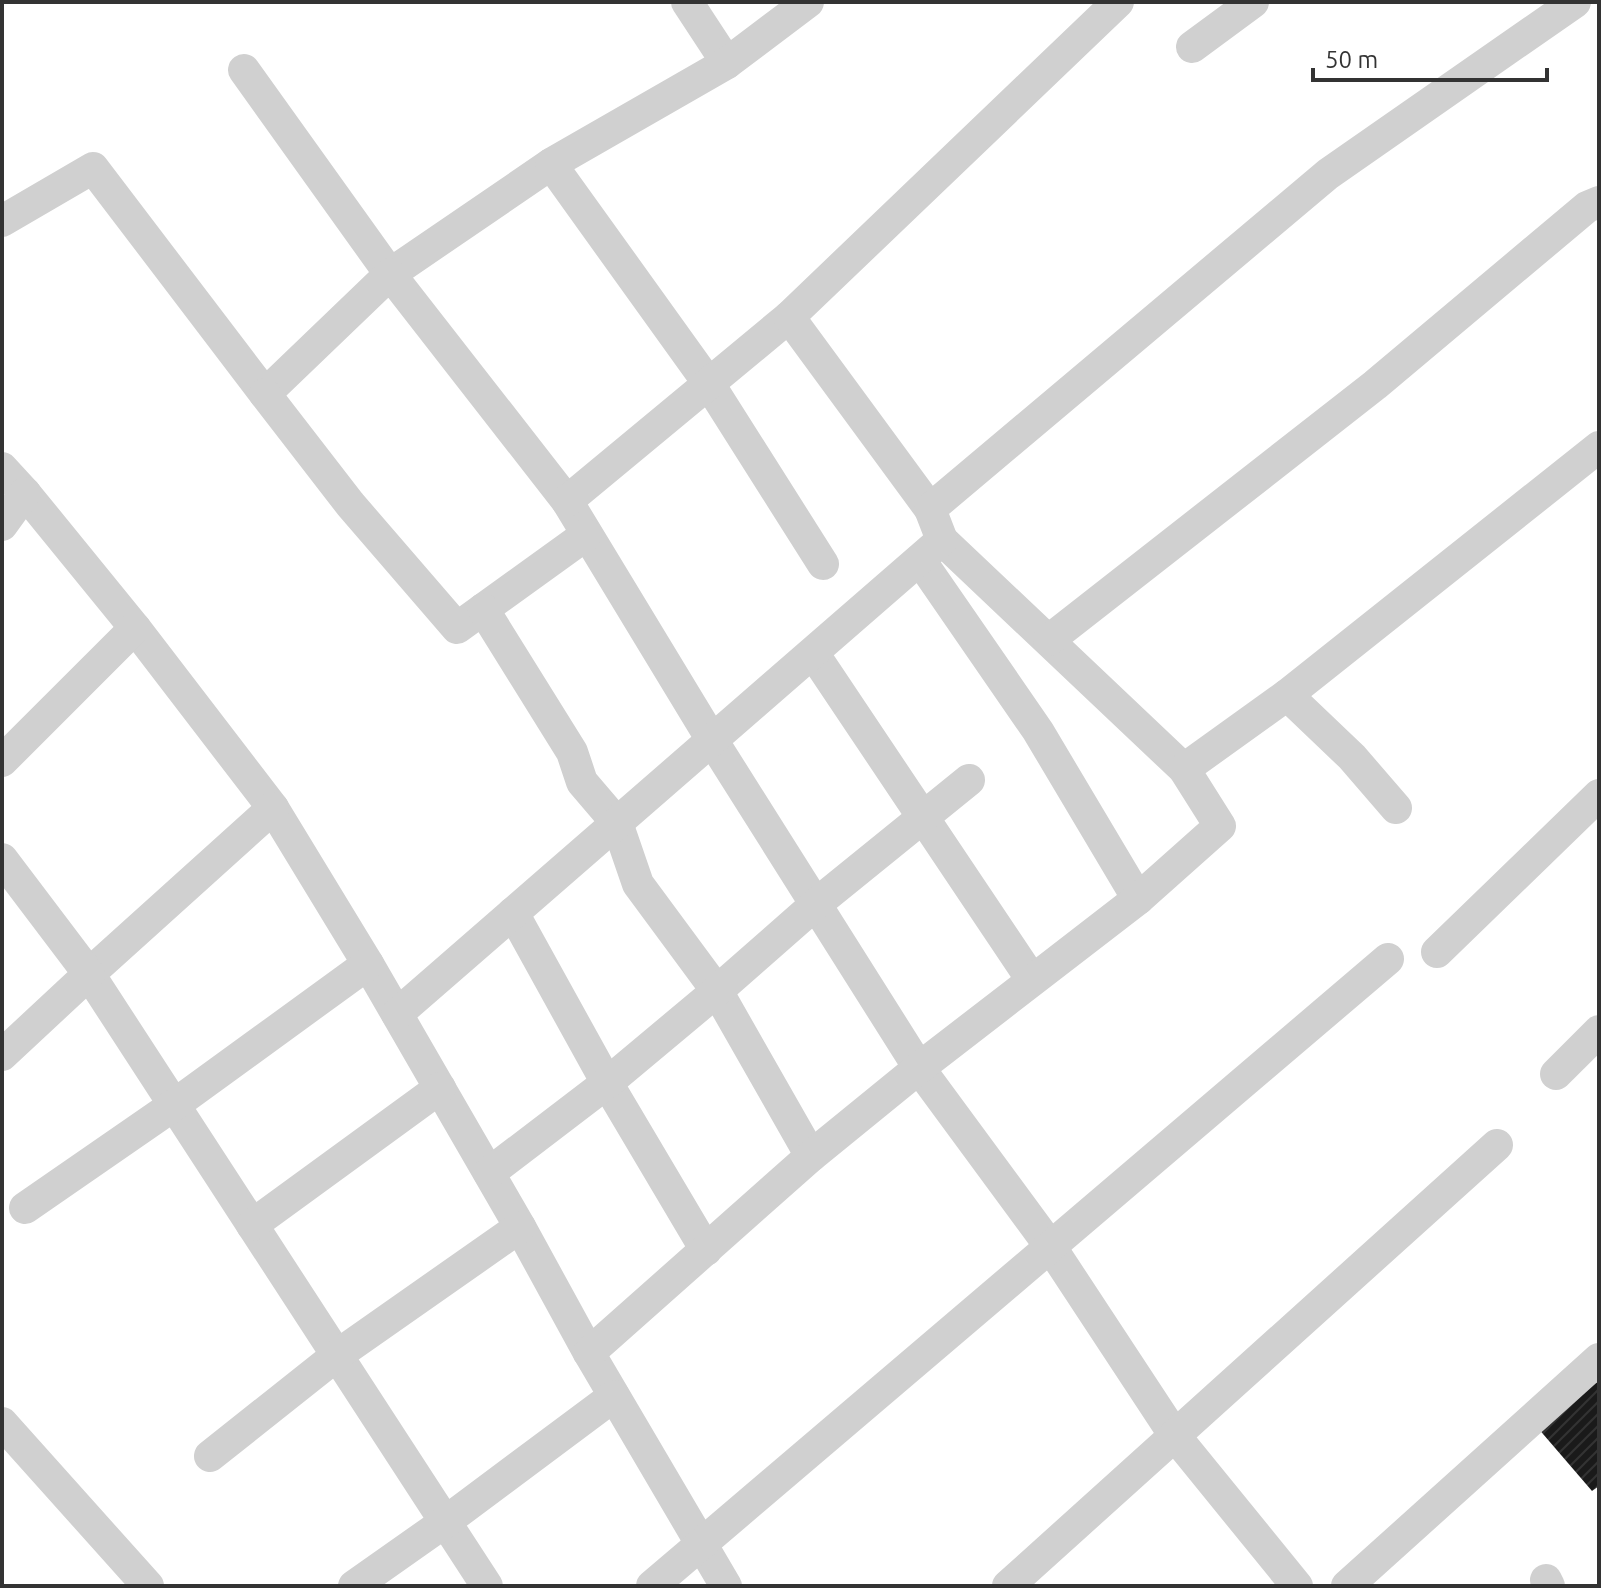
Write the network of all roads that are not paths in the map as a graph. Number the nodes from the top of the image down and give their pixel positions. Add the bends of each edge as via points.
1 (687, 2) edge
2 (808, 2) edge
3 (1118, 2) edge
4 (1253, 2) edge
5 (1575, 2) edge
6 (1192, 47) dead end
7 (727, 63) junction
8 (244, 70) dead end
9 (551, 164) junction
10 (1599, 202) edge
11 (2, 221) edge
12 (390, 274) junction
13 (789, 317) junction
14 (709, 384) junction
15 (265, 394) junction
16 (1599, 447) edge
17 (2, 468) edge
18 (25, 493) junction
19 (567, 501) junction
20 (930, 509) junction
21 (2, 525) edge
22 (586, 535) junction
23 (931, 550) junction
24 (823, 564) dead end
25 (483, 609) junction
26 (135, 628) junction
27 (1049, 640) junction
28 (813, 653) junction
29 (1287, 695) junction
30 (712, 740) junction
31 (2, 761) edge
32 (1184, 769) junction
33 (969, 780) dead end
34 (1599, 795) edge
35 (273, 808) junction
36 (1396, 808) dead end
37 (923, 817) junction
38 (617, 823) junction
39 (2, 859) edge
40 (1138, 899) junction
41 (816, 904) junction
42 (513, 913) junction
43 (1437, 952) dead end
44 (1388, 959) dead end
45 (368, 964) junction
46 (89, 974) junction
47 (1032, 980) junction
48 (717, 991) junction
49 (397, 1014) junction
50 (1599, 1031) edge
51 (2, 1055) edge
52 (919, 1068) junction
53 (1556, 1074) dead end
54 (607, 1083) junction
55 (440, 1088) junction
56 (174, 1105) junction
57 (1497, 1145) dead end
58 (811, 1156) junction
59 (489, 1173) junction
60 (25, 1208) dead end
61 (252, 1225) junction
62 (520, 1227) junction
63 (1050, 1246) junction
64 (706, 1250) junction
65 (589, 1353) junction
66 (336, 1356) junction
67 (1599, 1359) edge
68 (614, 1396) junction
69 (2, 1423) edge
70 (1175, 1436) junction
71 (210, 1456) dead end
72 (445, 1522) junction
73 (702, 1544) junction
74 (148, 1586) edge
75 (354, 1586) edge
76 (487, 1586) edge
77 (652, 1586) edge
78 (726, 1586) edge
79 (1008, 1586) edge
80 (1297, 1586) edge
81 (1347, 1586) edge

1 - 7 street
2 - 7 street
3 - 13 street
4 - 6 street
5 - 20 street via 1328,174
7 - 9 street
8 - 12 street
9 - 12 street
9 - 14 street
10 - 27 street
11 - 15 street via 93,168
12 - 15 street
12 - 19 street
13 - 14 street
13 - 20 street
14 - 19 street
14 - 24 street
15 - 25 street via 350,504 457,628
16 - 29 street
17 - 18 street
18 - 21 street
18 - 26 street
19 - 22 street
20 - 23 street
22 - 25 street
22 - 30 street
23 - 27 street
23 - 28 street
23 - 40 street
25 - 38 street via 572,752 582,782
26 - 31 street
26 - 35 street
27 - 32 street
28 - 30 street
28 - 37 street
29 - 32 street
29 - 36 street
30 - 38 street
30 - 41 street
32 - 40 street via 1220,826
33 - 37 street
34 - 43 street
35 - 45 street
35 - 46 street
37 - 41 street
37 - 47 street
38 - 42 street
38 - 48 street via 638,884
39 - 46 street
40 - 47 street
41 - 48 street
41 - 52 street
42 - 49 street
42 - 54 street
44 - 63 street
45 - 49 street
45 - 56 street
46 - 51 street
46 - 56 street
47 - 52 street
48 - 54 street
48 - 58 street
49 - 55 street
50 - 53 street
52 - 58 street
52 - 63 street
54 - 59 street
54 - 64 street
55 - 59 street
55 - 61 street
56 - 60 street
56 - 61 street
57 - 70 street
58 - 64 street
59 - 62 street
61 - 66 street
62 - 65 street
62 - 66 street
63 - 70 street
63 - 73 street
64 - 65 street
65 - 68 street
66 - 71 street
66 - 72 street
67 - 81 street
68 - 72 street
68 - 73 street
69 - 74 street
70 - 79 street
70 - 80 street
72 - 75 street
72 - 76 street
73 - 77 street
73 - 78 street

